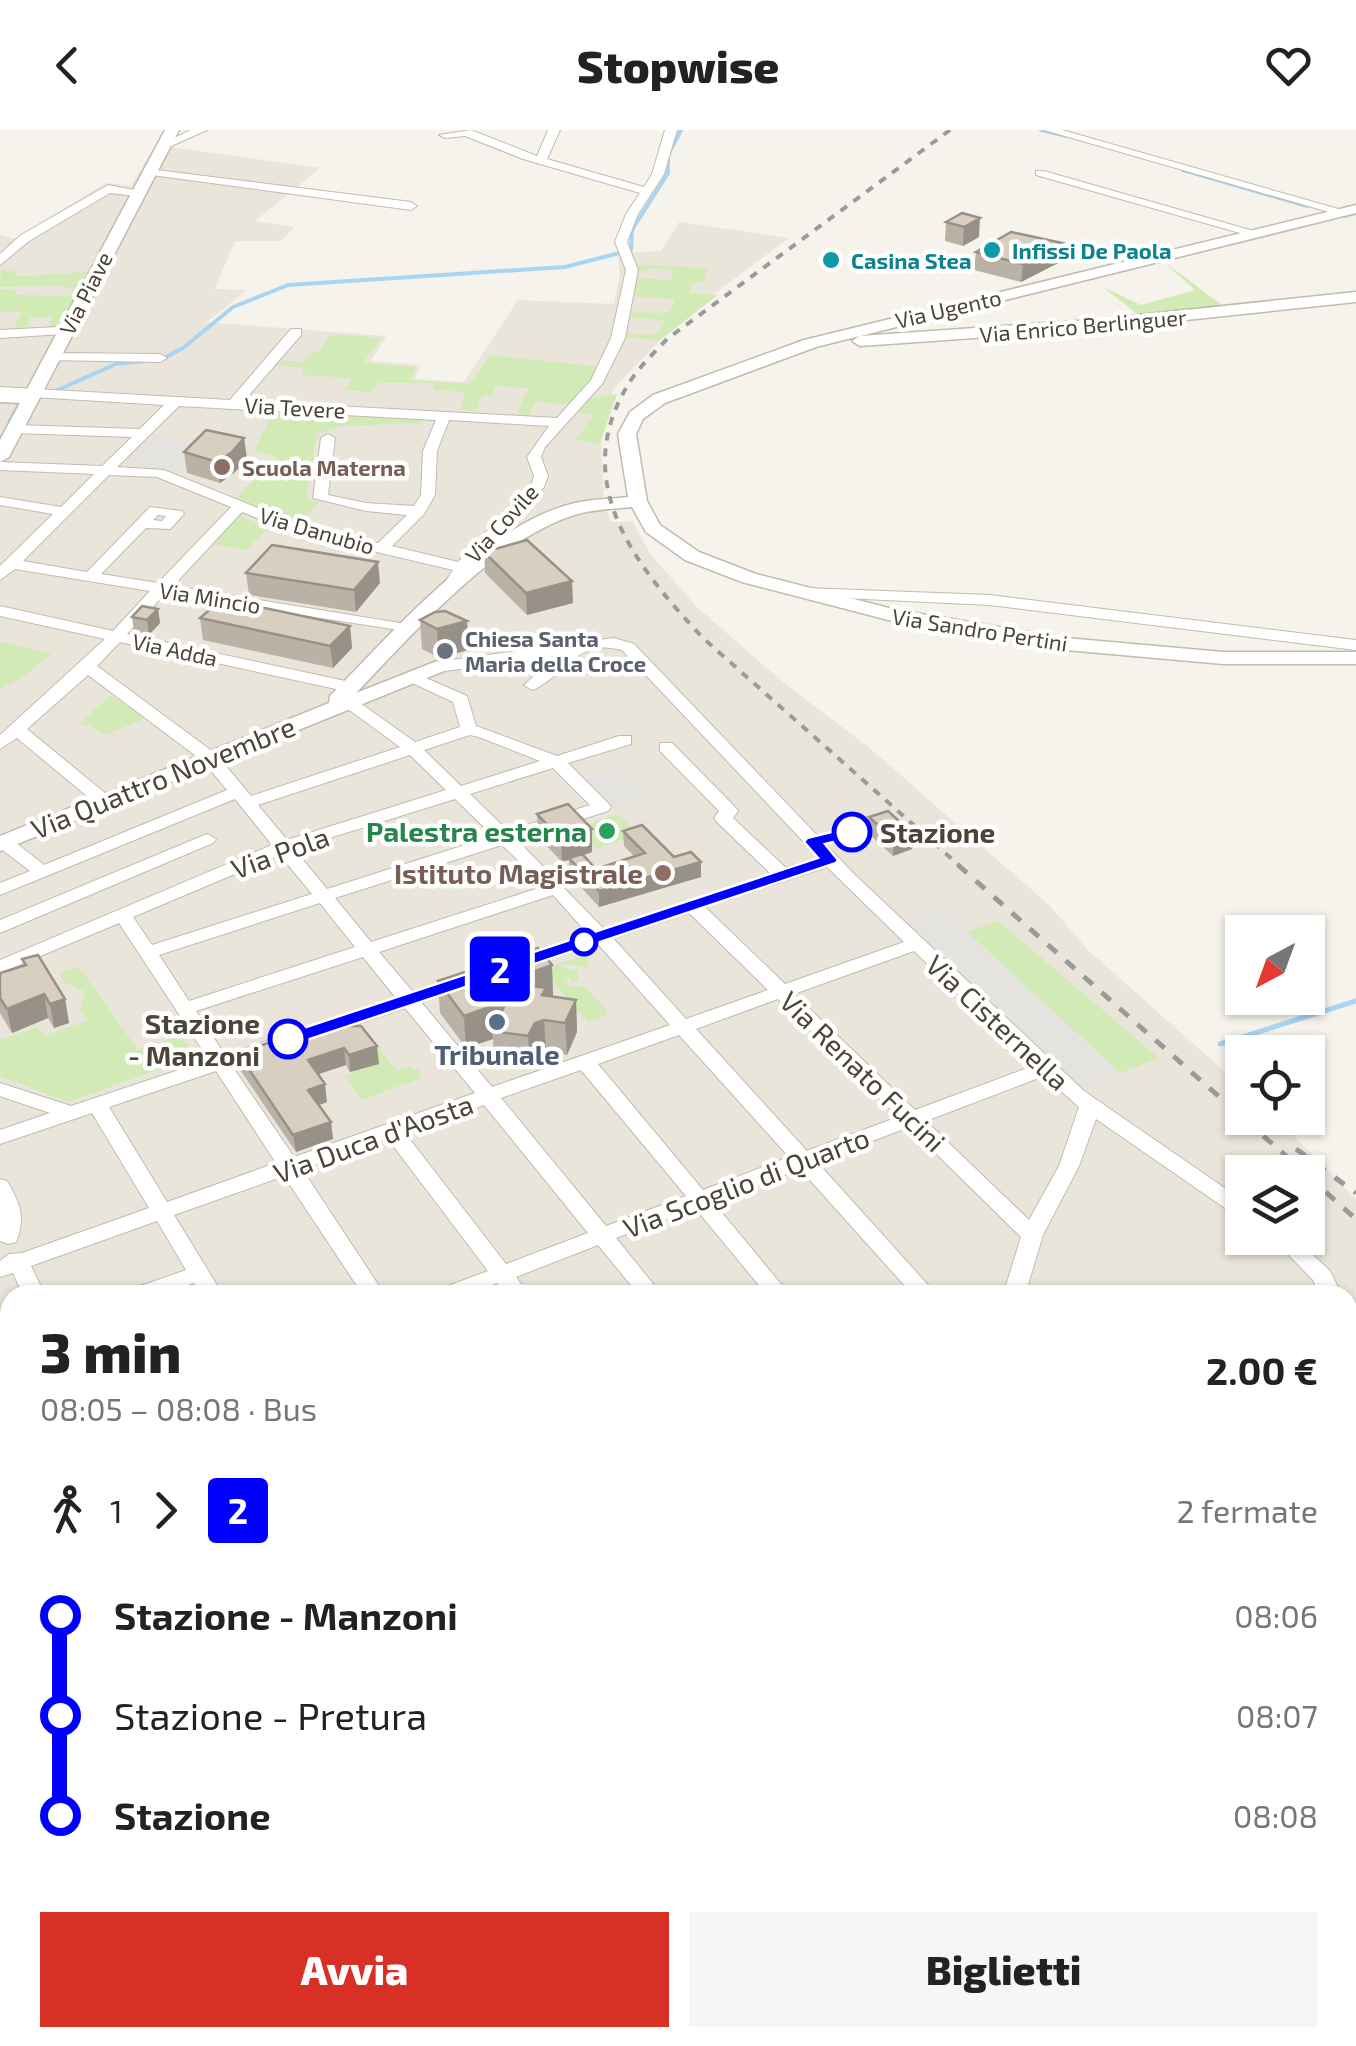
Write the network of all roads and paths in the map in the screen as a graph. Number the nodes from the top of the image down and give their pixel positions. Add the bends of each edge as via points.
1 (201, 130) edge
2 (554, 130) edge
3 (671, 130) edge
4 (1050, 130) edge
5 (445, 136) dead end
6 (169, 137) edge
7 (541, 160) junction
8 (148, 172) junction
9 (1040, 173) dead end
10 (646, 191) junction
11 (137, 192) junction
12 (410, 206) dead end
13 (1350, 211) edge
14 (1258, 234) junction
15 (0, 261) edge
16 (1356, 297) edge
17 (920, 316) junction
18 (870, 327) junction
19 (58, 331) dead end
20 (296, 332) dead end
21 (0, 334) edge
22 (946, 337) junction
23 (923, 339) junction
24 (810, 343) junction
25 (51, 357) junction
26 (160, 358) dead end
27 (0, 394) edge
28 (32, 394) junction
29 (178, 400) junction
30 (234, 404) junction
31 (445, 414) junction
32 (557, 422) junction
33 (14, 429) junction
34 (147, 432) junction
35 (328, 438) dead end
36 (0, 458) edge
37 (0, 466) edge
38 (110, 468) junction
39 (0, 501) edge
40 (638, 501) junction
41 (240, 506) junction
42 (419, 511) junction
43 (65, 512) junction
44 (142, 522) dead end
45 (382, 549) junction
46 (14, 564) junction
47 (462, 572) junction
48 (0, 575) edge
49 (90, 576) junction
50 (158, 588) junction
51 (800, 593) junction
52 (0, 610) edge
53 (116, 636) junction
54 (398, 636) junction
55 (1356, 645) edge
56 (573, 648) junction
57 (1356, 658) edge
58 (87, 667) junction
59 (437, 667) junction
60 (412, 676) junction
61 (532, 684) dead end
62 (352, 688) junction
63 (18, 729) junction
64 (469, 730) junction
65 (625, 740) dead end
66 (0, 744) edge
67 (411, 747) junction
68 (666, 748) dead end
69 (210, 758) junction
70 (557, 762) junction
71 (458, 794) junction
72 (243, 797) junction
73 (105, 802) junction
74 (505, 837) junction
75 (2, 843) edge
76 (286, 846) junction
77 (830, 860) junction
78 (238, 865) junction
79 (43, 872) junction
80 (784, 876) junction
81 (557, 888) junction
82 (0, 890) edge
83 (325, 897) junction
84 (693, 906) junction
85 (122, 915) junction
86 (0, 927) edge
87 (601, 936) junction
88 (916, 944) junction
89 (366, 949) junction
90 (148, 952) junction
91 (0, 967) edge
92 (782, 994) junction
93 (408, 1000) junction
94 (187, 1008) junction
95 (683, 1026) junction
96 (585, 1060) junction
97 (220, 1062) junction
98 (1046, 1068) junction
99 (0, 1090) edge
100 (489, 1096) junction
101 (96, 1104) junction
102 (70, 1113) junction
103 (1087, 1115) junction
104 (913, 1117) junction
105 (393, 1131) junction
106 (0, 1137) edge
107 (804, 1159) junction
108 (288, 1168) junction
109 (0, 1186) edge
110 (700, 1199) junction
111 (1225, 1199) edge
112 (163, 1214) junction
113 (12, 1231) dead end
114 (1032, 1235) junction
115 (601, 1237) junction
116 (1300, 1255) edge
117 (11, 1264) edge
118 (200, 1272) junction
119 (502, 1274) junction
120 (27, 1285) edge
121 (164, 1285) edge
122 (207, 1285) edge
123 (367, 1285) edge
124 (472, 1285) edge
125 (510, 1285) edge
126 (642, 1285) edge
127 (771, 1285) edge
128 (909, 1285) edge
129 (1017, 1285) edge
130 (1326, 1285) edge

1 - 6 street
2 - 7 street
3 - 10 street, Via Covile
4 - 13 street
5 - 7 street via 466,132
6 - 8 street, Via Piave
7 - 10 street
8 - 11 street, Via Piave
8 - 12 street
9 - 14 street
10 - 32 street, Via Covile via 632,214 625,252 632,270 618,338 597,381
11 - 15 street via 108,189 25,238
11 - 25 street, Via Piave
13 - 14 street, Via Ugento
14 - 17 street, Via Ugento
16 - 22 street, Via Enrico Berlinguer
17 - 18 street, Via Ugento
17 - 22 street via 917,325 924,332
18 - 23 street
18 - 24 street, Via Ugento
19 - 21 street
20 - 30 street
22 - 23 street, Via Enrico Berlinguer
23 - 24 street, Via Enrico Berlinguer
24 - 40 street, Via Ugento via 642,410 628,434
25 - 26 street
25 - 28 street, Via Piave
27 - 28 street
28 - 29 street, Via Tevere
28 - 33 street, Via Piave
29 - 30 street, Via Tevere
29 - 34 street
30 - 31 street, Via Tevere
31 - 32 street, Via Tevere
31 - 42 street
32 - 47 street, Via Covile via 534,457 539,484
33 - 34 street
33 - 36 street, Via Piave
34 - 38 street
35 - 42 street via 320,498
37 - 38 street, Via Danubio
38 - 41 street, Via Danubio via 178,478
38 - 43 street
39 - 43 street
40 - 47 street via 552,515
40 - 51 street, Via Sandro Pertini via 653,528 681,550
41 - 45 street, Via Danubio via 297,529
41 - 50 street
42 - 45 street
43 - 46 street
44 - 49 street
45 - 47 street, Via Danubio
46 - 48 street
46 - 49 street, Via Mincio
47 - 54 street, Via Covile
49 - 50 street, Via Mincio
50 - 53 street
50 - 54 street, Via Mincio
51 - 55 street via 990,600
51 - 57 street, Via Sandro Pertini via 973,632 1114,650
52 - 53 street, Via Adda
53 - 58 street
53 - 62 street, Via Adda
54 - 59 street
54 - 62 street, Via Covile
56 - 59 street, Via Cisternella
56 - 61 street
56 - 77 street, Via Cisternella via 628,647
58 - 63 street
58 - 69 street
59 - 60 street, Via Quattro Novembre
60 - 62 street, Via Quattro Novembre via 380,688
60 - 64 street via 460,698
62 - 67 street
62 - 69 street, Via Quattro Novembre via 325,710
63 - 66 street
63 - 73 street
64 - 67 street
64 - 70 street
65 - 70 street, Via Pola
67 - 71 street
67 - 72 street
68 - 80 street via 728,811 723,818
69 - 72 street
69 - 73 street, Via Quattro Novembre
70 - 71 street, Via Pola
70 - 74 street via 602,807
71 - 74 street
71 - 76 street, Via Pola
72 - 76 street
72 - 79 street
73 - 75 street, Via Quattro Novembre
74 - 81 street
74 - 83 street
75 - 79 street
76 - 78 street, Via Pola
76 - 83 street
77 - 80 street
77 - 88 street, Via Cisternella
78 - 85 street, Via Pola
78 - 86 street via 206,838
79 - 82 street
80 - 84 street
81 - 87 street
81 - 89 street
83 - 89 street
83 - 90 street
84 - 87 street
84 - 92 street, Via Renato Fucini
85 - 90 street
85 - 91 street, Via Pola
87 - 93 street
87 - 95 street
88 - 92 street, Via Duca d'Aosta
88 - 98 street, Via Cisternella
89 - 93 street
89 - 94 street
90 - 94 street
92 - 95 street, Via Duca d'Aosta
92 - 104 street, Via Renato Fucini
93 - 97 street
93 - 100 street
94 - 97 street
95 - 96 street, Via Duca d'Aosta
95 - 107 street
96 - 100 street, Via Duca d'Aosta
96 - 110 street
97 - 101 street
97 - 108 street
98 - 103 street, Via Cisternella
98 - 104 street, Via Scoglio di Quarto
99 - 102 street
100 - 105 street, Via Duca d'Aosta
100 - 115 street
101 - 102 street
101 - 112 street
102 - 106 street
103 - 111 street
103 - 114 street, Via Cisternella
104 - 107 street, Via Scoglio di Quarto
104 - 114 street, Via Renato Fucini
105 - 108 street, Via Duca d'Aosta
105 - 119 street
107 - 110 street, Via Scoglio di Quarto
107 - 128 street
108 - 112 street, Via Duca d'Aosta
108 - 123 street
109 - 113 street via 12,1208
110 - 115 street, Via Scoglio di Quarto
110 - 127 street
112 - 117 street, Via Duca d'Aosta
112 - 118 street
114 - 129 street, Via Cisternella
115 - 119 street, Via Scoglio di Quarto
115 - 126 street
116 - 130 street
117 - 120 street
118 - 121 street
118 - 122 street
119 - 124 street, Via Scoglio di Quarto
119 - 125 street

